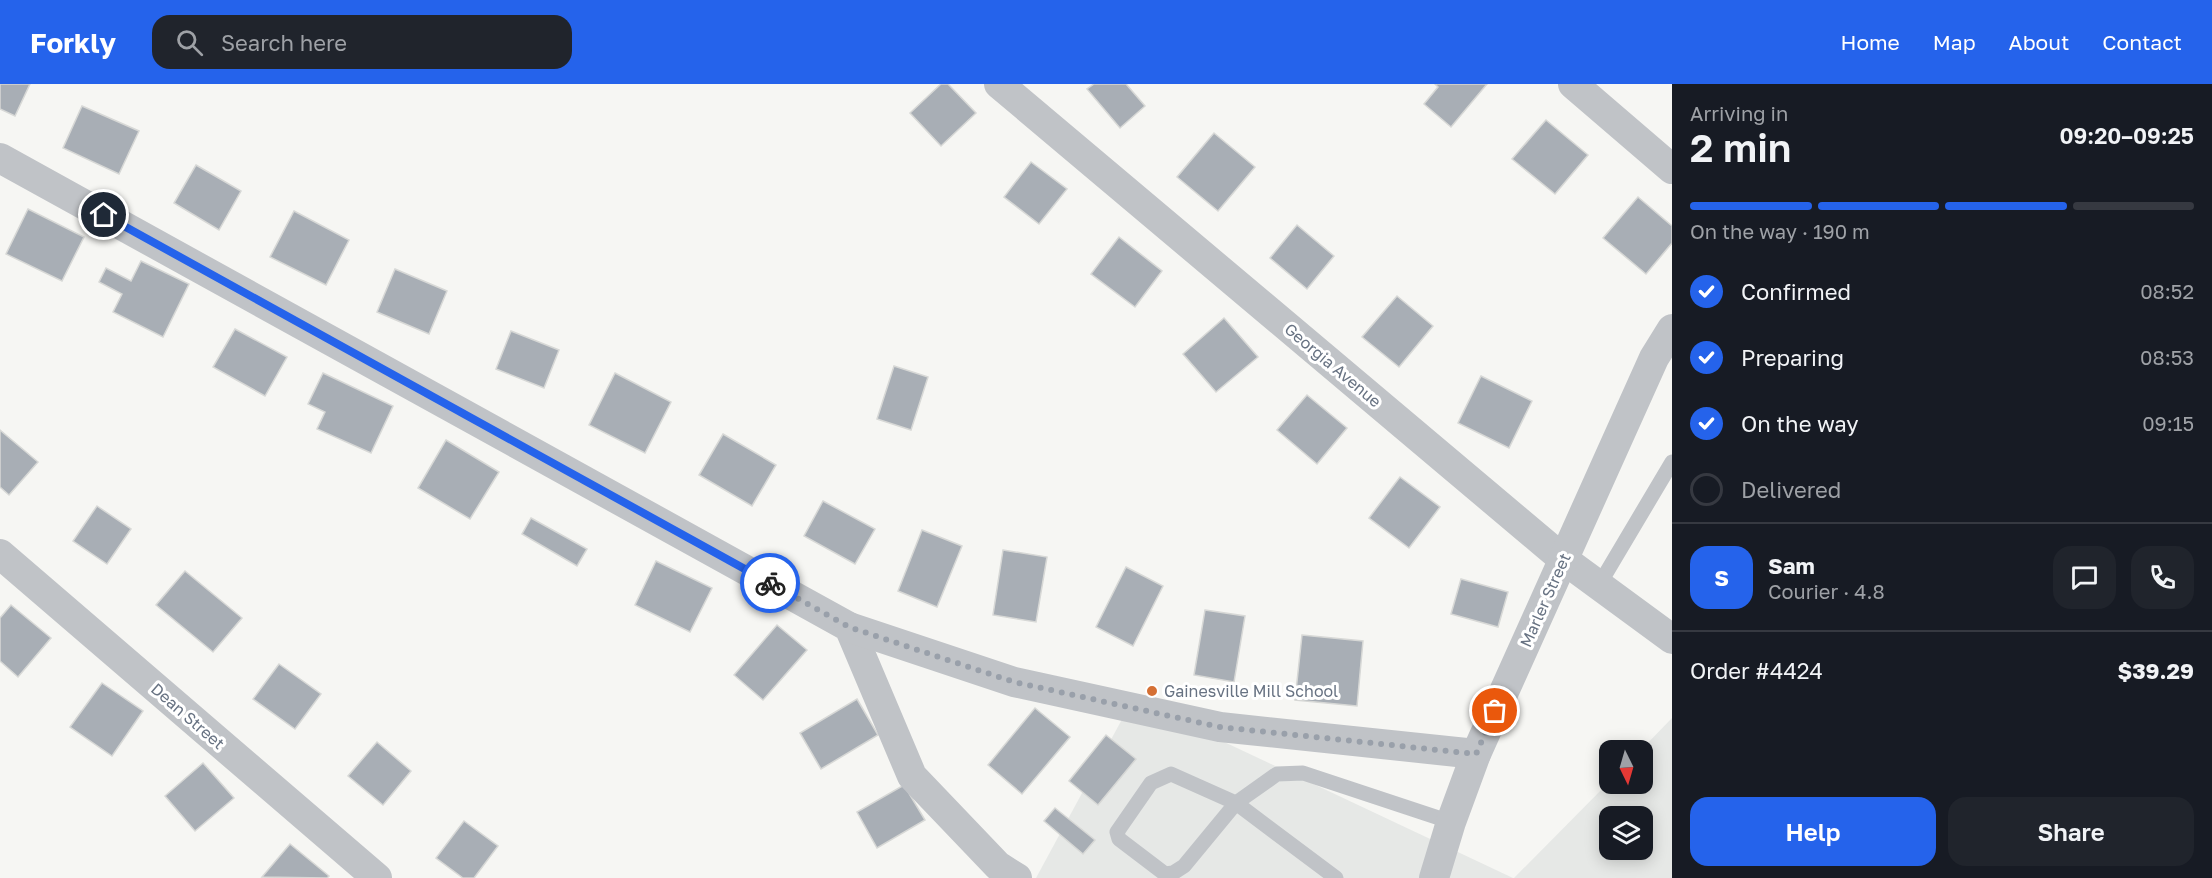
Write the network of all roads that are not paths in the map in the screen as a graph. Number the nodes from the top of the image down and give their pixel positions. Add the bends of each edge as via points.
1 (999, 84) edge
2 (1573, 84) edge
3 (0, 158) edge
4 (1664, 161) edge
5 (1672, 329) edge
6 (1672, 462) edge
7 (0, 554) edge
8 (1563, 559) junction
9 (1599, 585) junction
10 (849, 627) junction
11 (1672, 639) edge
12 (1476, 754) junction
13 (1236, 803) junction
14 (1451, 822) junction
15 (377, 878) edge
16 (1017, 878) edge
17 (1336, 878) edge
18 (1434, 878) edge

1 - 8 street, Georgia Avenue
2 - 4 street
3 - 10 street
5 - 8 street, Marler Street via 1654,358
6 - 9 lane
7 - 15 street, Dean Street
8 - 9 street, Georgia Avenue
8 - 12 street, Marler Street
9 - 11 street, Georgia Avenue
10 - 12 street via 1014,682 1220,727
10 - 16 street via 912,776 998,866
12 - 14 street, Marler Street
13 - 13 lane via 1171,774 1151,783 1118,832 1119,839 1165,874 1173,873 1184,866
13 - 14 lane via 1277,774 1303,773
13 - 17 lane
14 - 18 street, Marler Street

